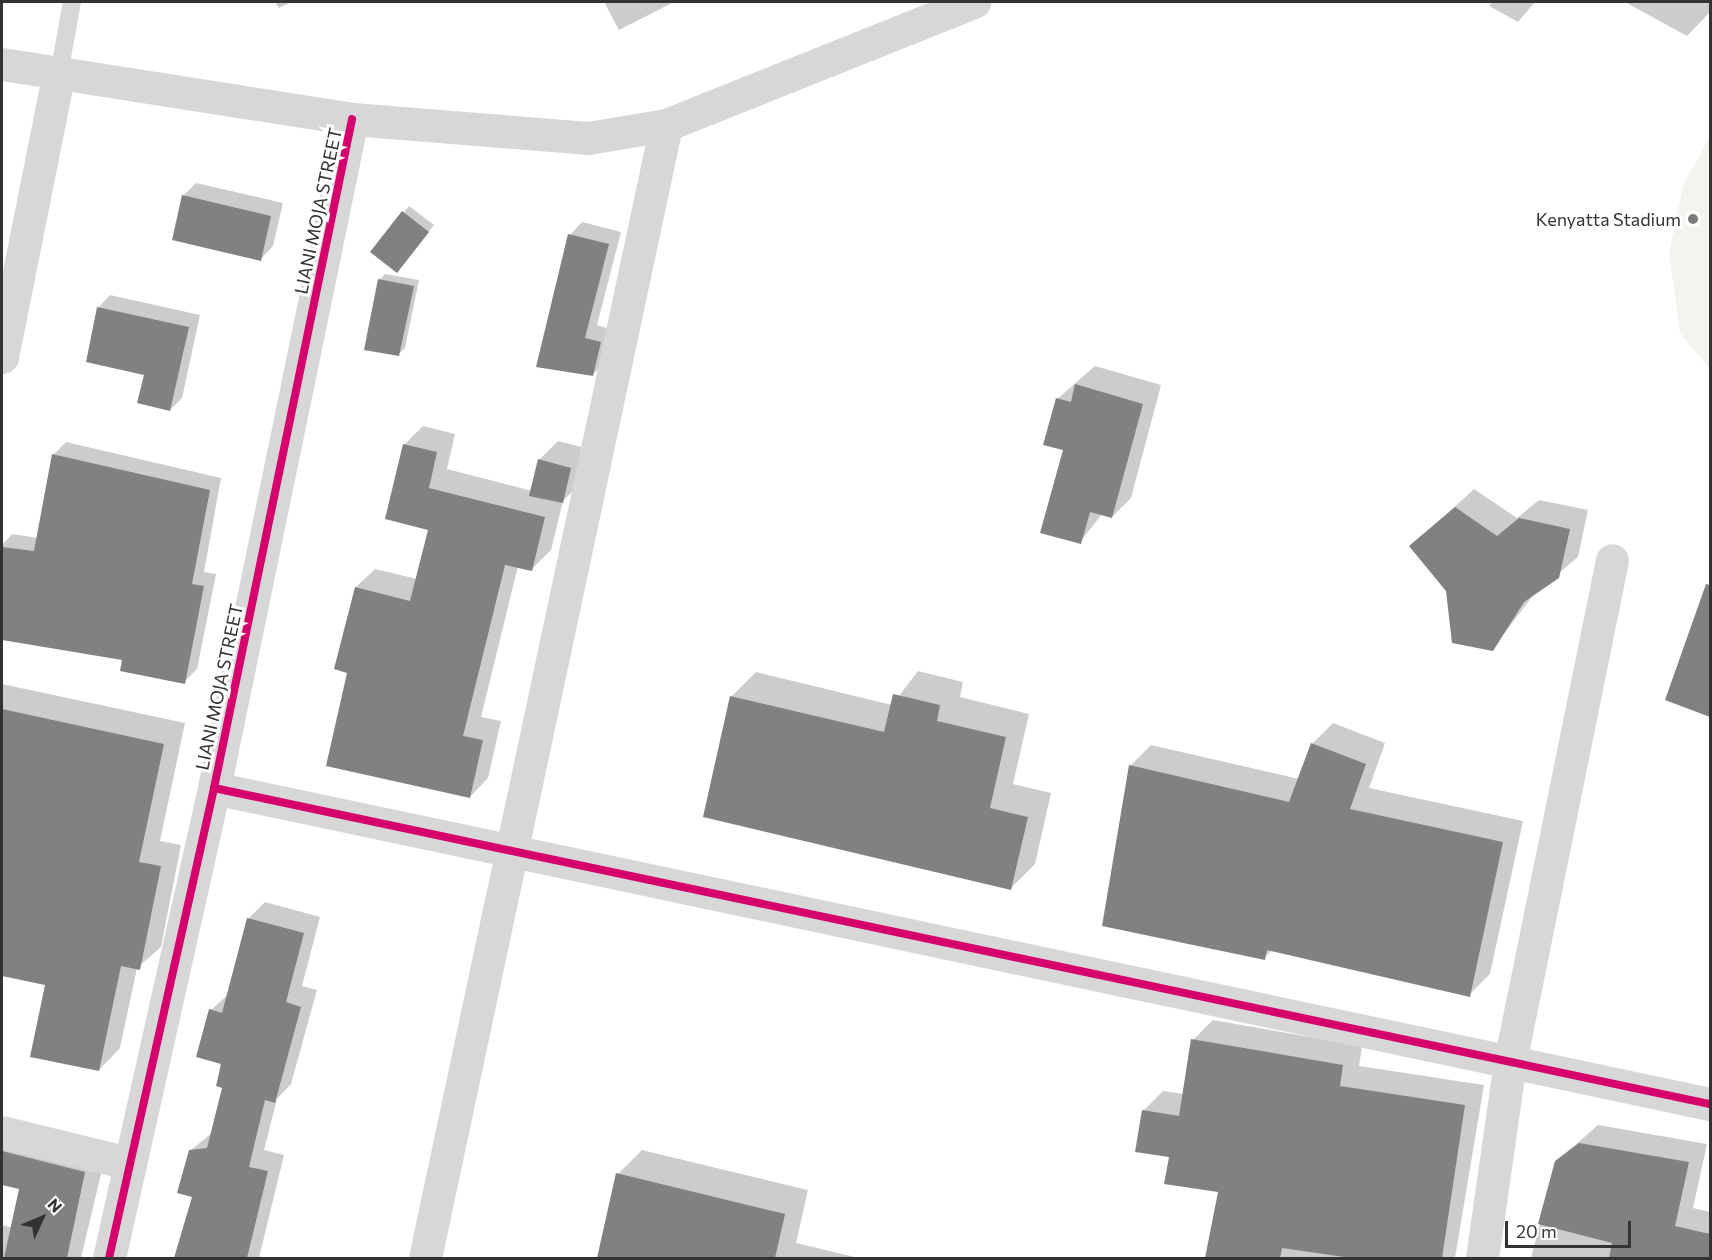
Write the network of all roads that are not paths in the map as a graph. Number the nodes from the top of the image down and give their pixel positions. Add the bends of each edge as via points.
1 (72, 2) edge
2 (974, 2) edge
3 (2, 64) edge
4 (59, 73) junction
5 (352, 119) junction
6 (666, 125) junction
7 (2, 357) edge
8 (1612, 560) dead end
9 (214, 788) junction
10 (510, 850) junction
11 (1510, 1062) junction
12 (1710, 1104) edge
13 (2, 1132) edge
14 (128, 1163) junction
15 (109, 1258) edge
16 (425, 1258) edge
17 (1482, 1258) edge

1 - 4 lane
2 - 6 street
3 - 4 street
4 - 5 street
4 - 7 street
5 - 6 street via 588,138
5 - 9 street, LIANI MOJA STREET
6 - 10 street
8 - 11 street
9 - 10 street
9 - 14 street, LIANI MOJA STREET
10 - 11 street
10 - 16 street
11 - 12 street
11 - 17 street
13 - 14 street
14 - 15 street, LIANI MOJA STREET

